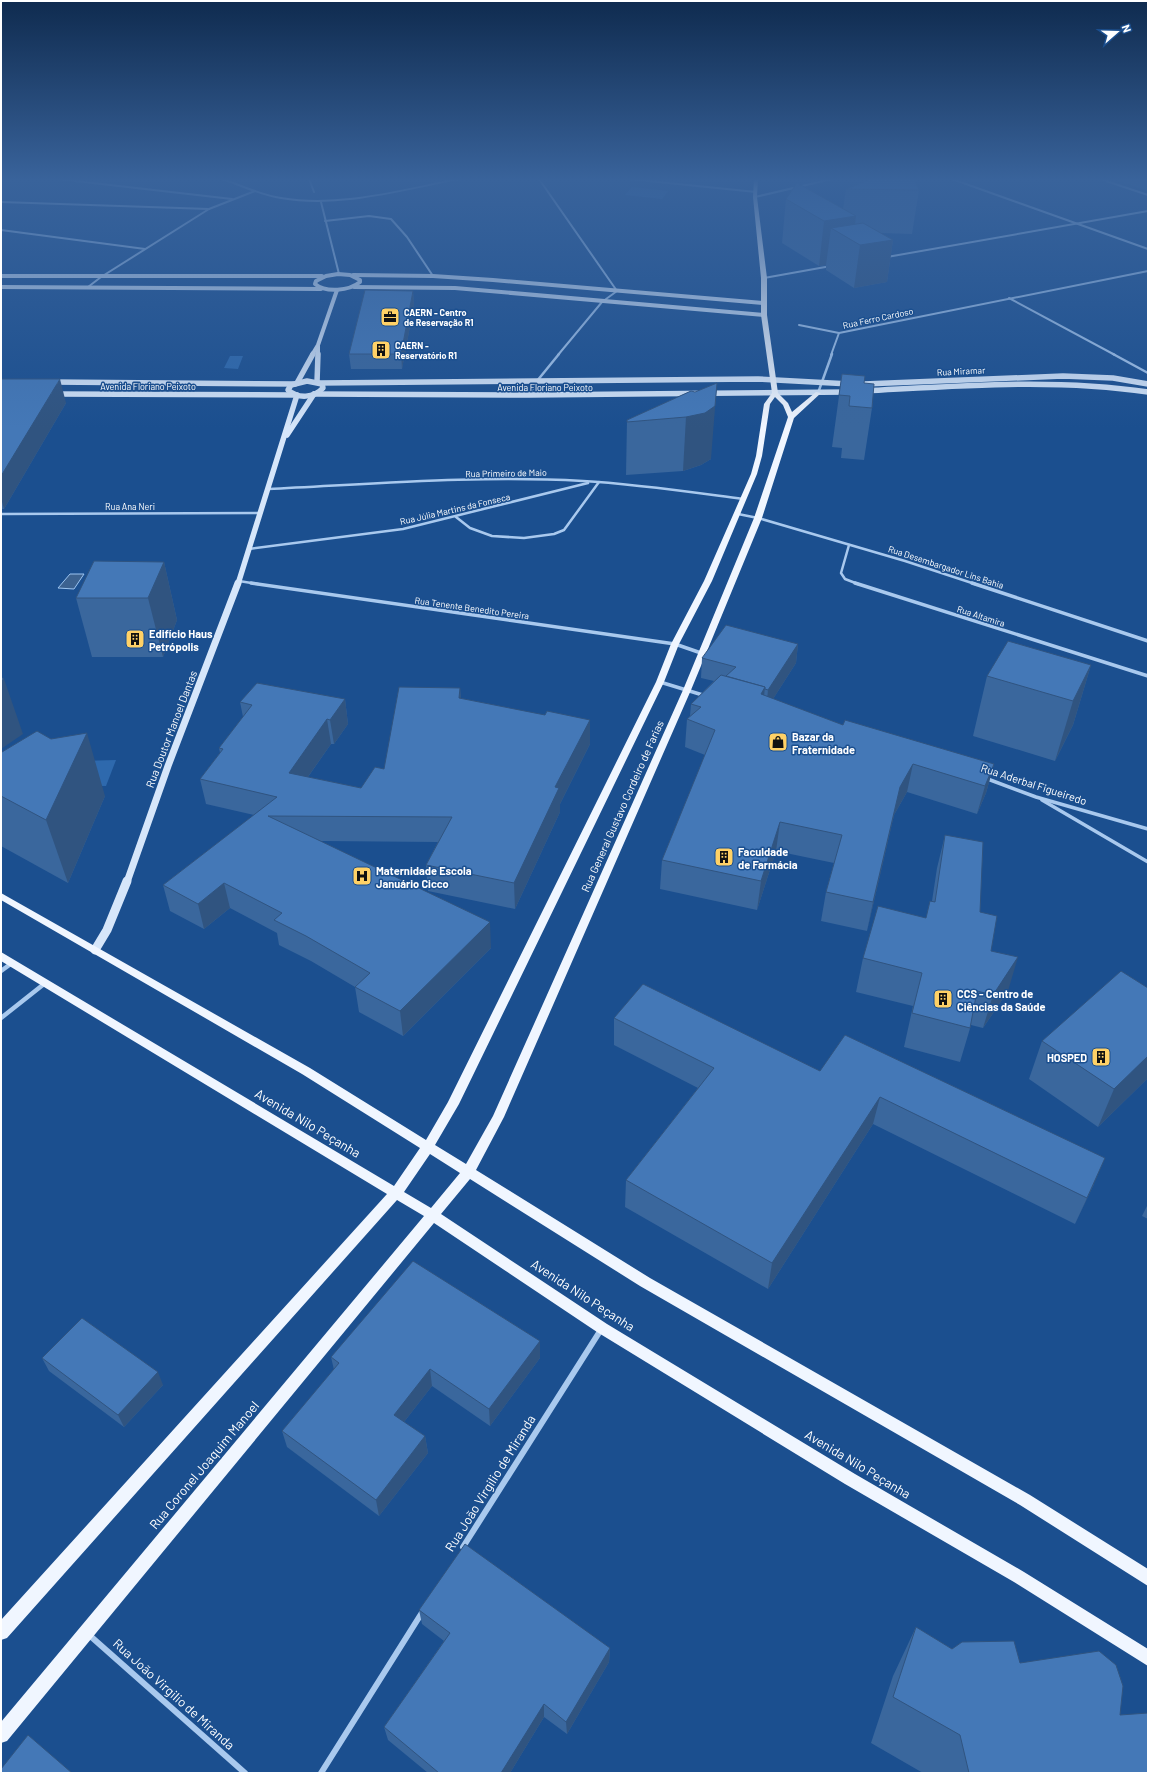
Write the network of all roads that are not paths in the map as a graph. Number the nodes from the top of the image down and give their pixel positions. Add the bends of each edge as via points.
1 (125, 262) edge
2 (336, 262) edge
3 (424, 262) edge
4 (597, 262) edge
5 (762, 262) edge
6 (833, 266) edge
7 (1148, 271) edge
8 (339, 274) junction
9 (353, 275) junction
10 (1, 276) edge
11 (216, 276) junction
12 (325, 276) junction
13 (433, 276) junction
14 (101, 277) junction
15 (764, 278) junction
16 (1, 287) edge
17 (88, 288) junction
18 (210, 288) junction
19 (354, 288) junction
20 (321, 289) junction
21 (337, 290) junction
22 (617, 291) junction
23 (1009, 298) junction
24 (602, 302) junction
25 (763, 303) junction
26 (764, 315) junction
27 (799, 325) dead end
28 (839, 333) junction
29 (318, 345) junction
30 (1148, 372) edge
31 (774, 379) junction
32 (537, 381) junction
33 (49, 382) edge
34 (318, 382) junction
35 (296, 383) junction
36 (822, 383) junction
37 (1148, 384) edge
38 (1148, 392) edge
39 (775, 393) junction
40 (818, 393) junction
41 (49, 394) edge
42 (315, 394) junction
43 (296, 395) junction
44 (529, 395) junction
45 (791, 417) junction
46 (281, 444) junction
47 (592, 482) junction
48 (599, 482) junction
49 (268, 489) junction
50 (743, 499) junction
51 (259, 513) junction
52 (1, 514) edge
53 (738, 514) junction
54 (456, 517) junction
55 (758, 518) junction
56 (849, 545) junction
57 (249, 549) junction
58 (239, 581) junction
59 (1148, 641) edge
60 (675, 644) junction
61 (701, 653) junction
62 (1148, 676) edge
63 (660, 682) junction
64 (687, 690) junction
65 (710, 697) edge
66 (980, 776) edge
67 (1036, 797) junction
68 (1148, 829) edge
69 (1148, 862) edge
70 (1, 896) edge
71 (95, 950) junction
72 (1, 956) edge
73 (12, 963) junction
74 (1, 972) edge
75 (44, 984) junction
76 (1, 1018) edge
77 (428, 1148) junction
78 (469, 1171) junction
79 (396, 1193) junction
80 (432, 1215) junction
81 (602, 1328) junction
82 (461, 1550) edge
83 (1148, 1578) edge
84 (427, 1604) edge
85 (1, 1632) edge
86 (86, 1632) junction
87 (1148, 1658) edge
88 (1, 1735) edge
89 (245, 1773) edge
90 (321, 1773) edge

1 - 14 street
2 - 8 street
3 - 13 street
4 - 22 street
5 - 15 main road
6 - 15 street
7 - 23 street, Rua Ferro Cardoso
8 - 9 main road
8 - 12 main road
9 - 13 main road
9 - 19 main road via 360,280
10 - 14 main road
11 - 12 main road
11 - 14 main road
11 - 18 main road
12 - 20 main road via 315,284
13 - 22 main road
14 - 17 street
15 - 25 main road
16 - 17 main road
17 - 18 main road
18 - 20 main road
19 - 21 main road
19 - 24 main road via 455,288
20 - 21 main road
21 - 29 main road
22 - 24 street
22 - 25 main road
23 - 28 street, Rua Ferro Cardoso
23 - 30 street
24 - 26 main road
24 - 32 street
25 - 26 main road
26 - 31 main road
27 - 28 street, Rua Ferro Cardoso
28 - 36 street
29 - 34 main road
29 - 35 main road
31 - 32 main road, Avenida Floriano Peixoto
31 - 36 main road, Rua Miramar
31 - 39 main road
32 - 34 main road, Avenida Floriano Peixoto
32 - 44 street
33 - 35 main road, Avenida Floriano Peixoto
34 - 35 main road, Avenida Floriano Peixoto
34 - 42 main road, Rua Doutor Manoel Dantas via 324,388
35 - 43 main road via 288,390
36 - 37 main road, Rua Miramar via 866,384 1071,376
36 - 40 street
38 - 40 main road, Rua Miramar via 1079,385 1029,384
39 - 40 main road, Rua Miramar
39 - 44 main road, Avenida Floriano Peixoto
39 - 45 main road via 786,404
39 - 50 main road, Rua General Gustavo Cordeiro de Farias via 767,404 760,456
40 - 45 main road
41 - 43 main road, Avenida Floriano Peixoto
42 - 43 main road, Avenida Floriano Peixoto
42 - 44 main road, Avenida Floriano Peixoto
42 - 46 main road, Rua Doutor Manoel Dantas
43 - 46 main road, Rua Doutor Manoel Dantas
45 - 55 main road, Rua General Gustavo Cordeiro de Farias
46 - 49 main road, Rua Doutor Manoel Dantas
47 - 48 street, Rua Primeiro de Maio
47 - 49 street, Rua Primeiro de Maio via 506,480
47 - 54 street, Rua Júlia Martins da Fonseca
48 - 50 street, Rua Primeiro de Maio
48 - 54 street via 564,530 554,534 524,538 492,536 470,528
49 - 51 main road, Rua Doutor Manoel Dantas
50 - 53 main road, Rua General Gustavo Cordeiro de Farias
51 - 52 street, Rua Ana Neri
51 - 57 main road, Rua Doutor Manoel Dantas
53 - 55 street, Rua Desembargador Lins Bahia
53 - 60 main road, Rua General Gustavo Cordeiro de Farias via 708,581
54 - 57 street, Rua Júlia Martins da Fonseca via 404,529
55 - 56 street, Rua Desembargador Lins Bahia
55 - 61 main road, Rua General Gustavo Cordeiro de Farias
56 - 59 street, Rua Desembargador Lins Bahia
56 - 62 street, Rua Altamira via 841,573 845,579
57 - 58 main road, Rua Doutor Manoel Dantas
58 - 60 street, Rua Tenente Benedito Pereira
58 - 71 main road, Rua Doutor Manoel Dantas via 168,766 124,890 107,930
60 - 61 street, Rua Tenente Benedito Pereira
60 - 63 main road, Rua General Gustavo Cordeiro de Farias
61 - 64 main road, Rua General Gustavo Cordeiro de Farias
63 - 64 street
63 - 77 main road, Rua General Gustavo Cordeiro de Farias via 453,1104
64 - 65 street
64 - 78 main road, Rua General Gustavo Cordeiro de Farias via 516,1078
66 - 67 street, Rua Aderbal Figueiredo
67 - 68 street, Rua Aderbal Figueiredo
67 - 69 street
70 - 71 main road
71 - 77 main road via 306,1071
72 - 73 main road, Avenida Nilo Peçanha
73 - 74 street
73 - 75 main road, Avenida Nilo Peçanha
75 - 76 street
75 - 79 main road, Avenida Nilo Peçanha
77 - 78 main road
77 - 79 main road
78 - 80 main road, Rua General Gustavo Cordeiro de Farias
78 - 83 main road via 645,1282 1025,1500
79 - 80 main road, Avenida Nilo Peçanha
79 - 85 main road
80 - 81 main road, Avenida Nilo Peçanha
80 - 86 main road, Rua Coronel Joaquim Manoel
81 - 82 street, Rua João Virgilio de Miranda
81 - 87 main road, Avenida Nilo Peçanha via 850,1479 1020,1577
84 - 90 street
86 - 88 main road, Rua Coronel Joaquim Manoel
86 - 89 street, Rua João Virgilio de Miranda

